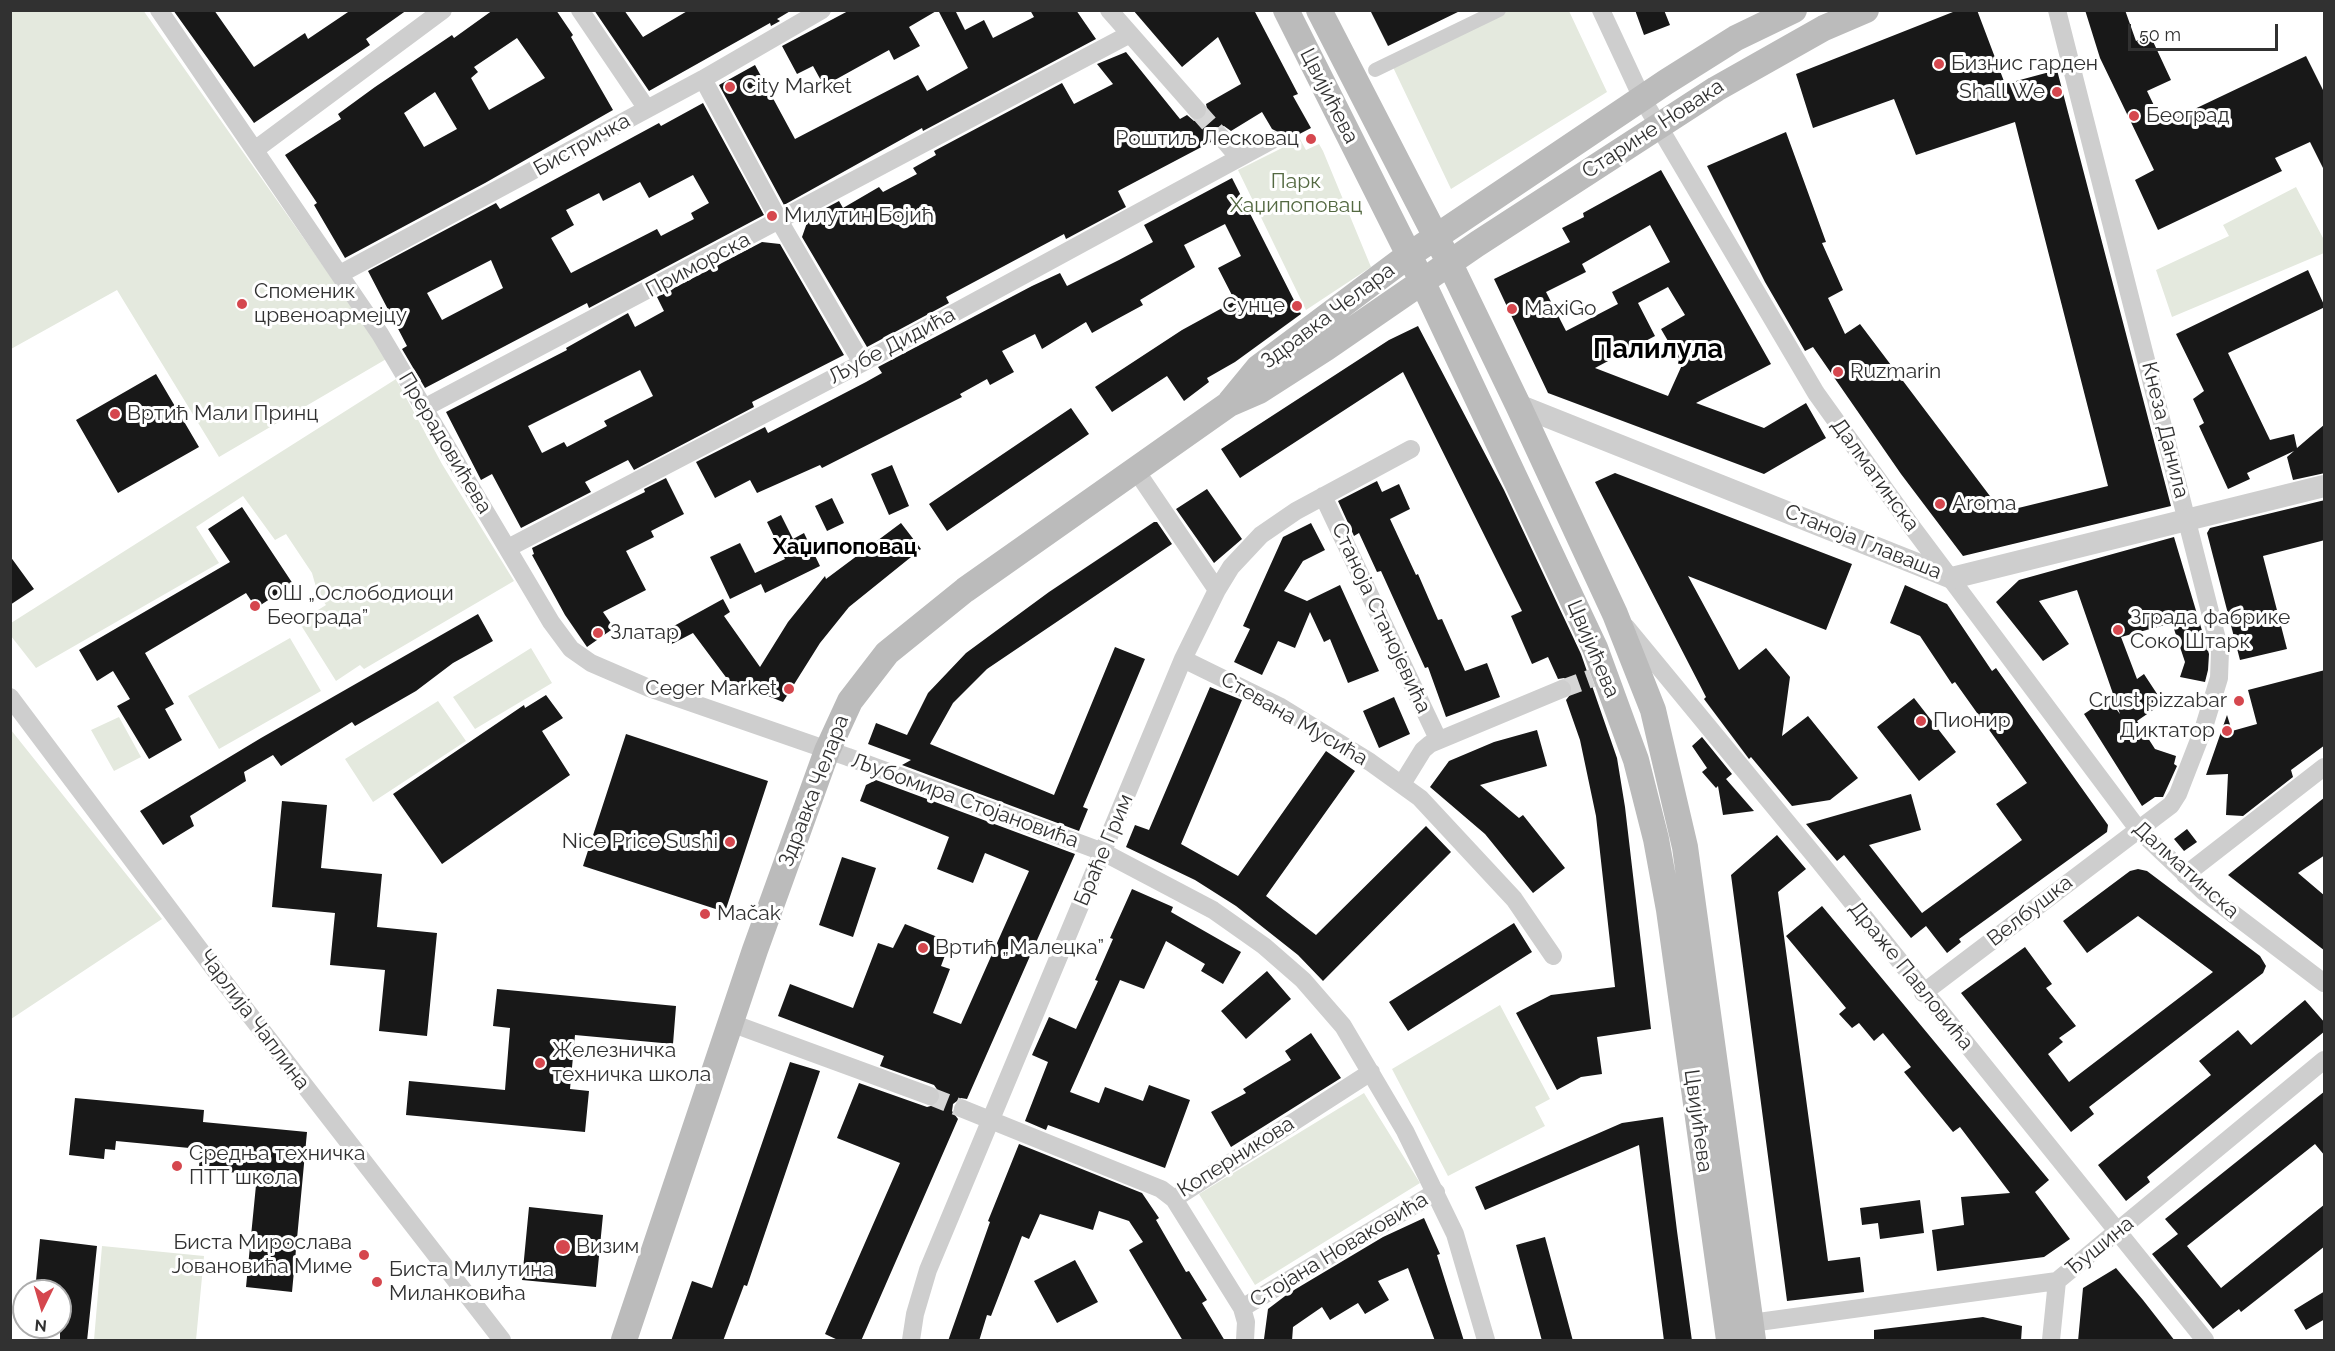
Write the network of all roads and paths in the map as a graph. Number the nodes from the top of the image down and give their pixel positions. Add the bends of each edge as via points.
1 (159, 10) edge
2 (443, 10) edge
3 (580, 10) edge
4 (822, 10) edge
5 (1109, 10) edge
6 (1286, 10) edge
7 (1318, 10) edge
8 (1499, 10) edge
9 (1601, 10) edge
10 (1794, 10) edge
11 (1866, 10) edge
12 (2057, 10) edge
13 (1130, 34) junction
14 (1375, 70) dead end
15 (703, 79) junction
16 (1642, 98) junction
17 (647, 109) junction
18 (1197, 110) tunnel mouth
19 (1658, 126) junction
20 (1221, 137) tunnel mouth
21 (1272, 140) dead end
22 (256, 149) junction
23 (1239, 158) junction
24 (780, 222) junction
25 (1436, 237) junction
26 (1409, 255) junction
27 (1450, 264) junction
28 (340, 274) junction
29 (1423, 283) junction
30 (862, 363) junction
31 (1229, 404) junction
32 (1518, 405) junction
33 (424, 408) junction
34 (1411, 449) dead end
35 (1136, 469) junction
36 (2325, 486) edge
37 (1323, 496) junction
38 (2187, 520) junction
39 (508, 548) junction
40 (1952, 578) junction
41 (1217, 590) junction
42 (1615, 614) junction
43 (1183, 659) junction
44 (1562, 689) tunnel mouth
45 (10, 697) edge
46 (1438, 739) junction
47 (827, 751) junction
48 (2325, 767) edge
49 (1402, 784) junction
50 (2138, 829) junction
51 (1103, 852) junction
52 (2185, 875) junction
53 (1553, 956) dead end
54 (2325, 983) edge
55 (1923, 993) junction
56 (730, 1023) junction
57 (2325, 1060) edge
58 (1371, 1072) junction
59 (930, 1096) tunnel mouth
60 (963, 1109) tunnel mouth
61 (990, 1120) junction
62 (1436, 1192) junction
63 (1174, 1198) junction
64 (2118, 1233) junction
65 (2057, 1281) junction
66 (1242, 1308) junction
67 (1752, 1332) edge
68 (502, 1341) edge
69 (624, 1341) edge
70 (911, 1341) edge
71 (1245, 1341) edge
72 (1486, 1341) edge
73 (1729, 1341) edge
74 (2052, 1341) edge
75 (2205, 1341) edge

1 - 22 street, Прерадовићева
2 - 22 street
3 - 17 street
4 - 15 street, Бистричка
5 - 13 street
6 - 26 main road, Цвијићева
7 - 25 main road, Цвијићева
8 - 14 street
9 - 16 street, Далматинска
10 - 16 main road, Старине Новака via 1736,38
11 - 19 main road, Старине Новака via 1765,58
12 - 38 street, Кнеза Данила
13 - 18 street
13 - 24 street, Приморска
15 - 17 street, Бистричка
15 - 24 street
16 - 19 street, Далматинска
16 - 25 main road, Старине Новака
17 - 28 street, Бистричка
19 - 27 main road, Старине Новака
19 - 40 street, Далматинска via 1816,393
20 - 23 street
21 - 23 street, Љубе Дидића
22 - 28 street, Прерадовићева
23 - 30 street, Љубе Дидића
24 - 30 street
24 - 33 street, Приморска
25 - 26 main road, Здравка Челара
25 - 27 main road, Цвијићева
26 - 29 main road, Цвијићева
26 - 31 main road, Здравка Челара via 1258,368
27 - 29 main road, Здравка Челара
27 - 32 main road, Цвијићева
28 - 33 street, Прерадовићева
29 - 31 main road, Здравка Челара via 1270,384
29 - 73 main road, Цвијићева via 1636,760 1669,910
30 - 39 street, Љубе Дидића
31 - 35 main road, Здравка Челара
32 - 40 street, Станоја Главаша
32 - 42 main road, Цвијићева
33 - 39 street, Прерадовићева
34 - 37 street, Браће Грим
35 - 41 street
35 - 47 main road, Здравка Челара via 965,590 887,653 850,701
36 - 38 street, Станоја Главаша
37 - 41 street, Браће Грим via 1261,535 1231,567
37 - 46 street, Станоја Станојевића
38 - 40 street, Станоја Главаша
38 - 50 street, Кнеза Данила via 2220,651 2219,678 2178,794 2171,805
39 - 47 street, Прерадовићева via 559,634 581,658 649,688
40 - 50 street, Далматинска
41 - 43 street, Браће Грим
42 - 55 street, Драже Павловића
42 - 67 main road, Цвијићева via 1653,710 1685,847
43 - 49 street, Стевана Мусића via 1280,706
43 - 51 street, Браће Грим
44 - 46 street
45 - 68 street, Чарлија Чаплина
46 - 49 street via 1423,750
47 - 51 street, Љубомира Стојановића
47 - 56 main road, Здравка Челара
48 - 52 street
49 - 53 street, Стевана Мусића via 1446,823 1507,891
50 - 52 street, Далматинска
50 - 55 street, Велбушка
51 - 58 street, Љубомира Стојановића via 1213,910 1264,946 1322,1000
51 - 61 street, Браће Грим
52 - 54 street, Далматинска
55 - 64 street, Драже Павловића
56 - 59 street
56 - 69 main road, Здравка Челара
57 - 64 street, Ђушина
58 - 62 street, Љубомира Стојановића
58 - 63 street, Коперникова
60 - 61 street, Коперникова
61 - 63 street, Коперникова via 1161,1189
61 - 70 street, Браће Грим via 928,1270
62 - 66 street, Стојана Новаковића
62 - 72 street, Љубомира Стојановића via 1458,1244
63 - 66 street, Стојана Новаковића
64 - 65 street, Ђушина
64 - 75 street, Драже Павловића
65 - 67 street, Ђушина
65 - 74 street
66 - 71 street, Стојана Новаковића

